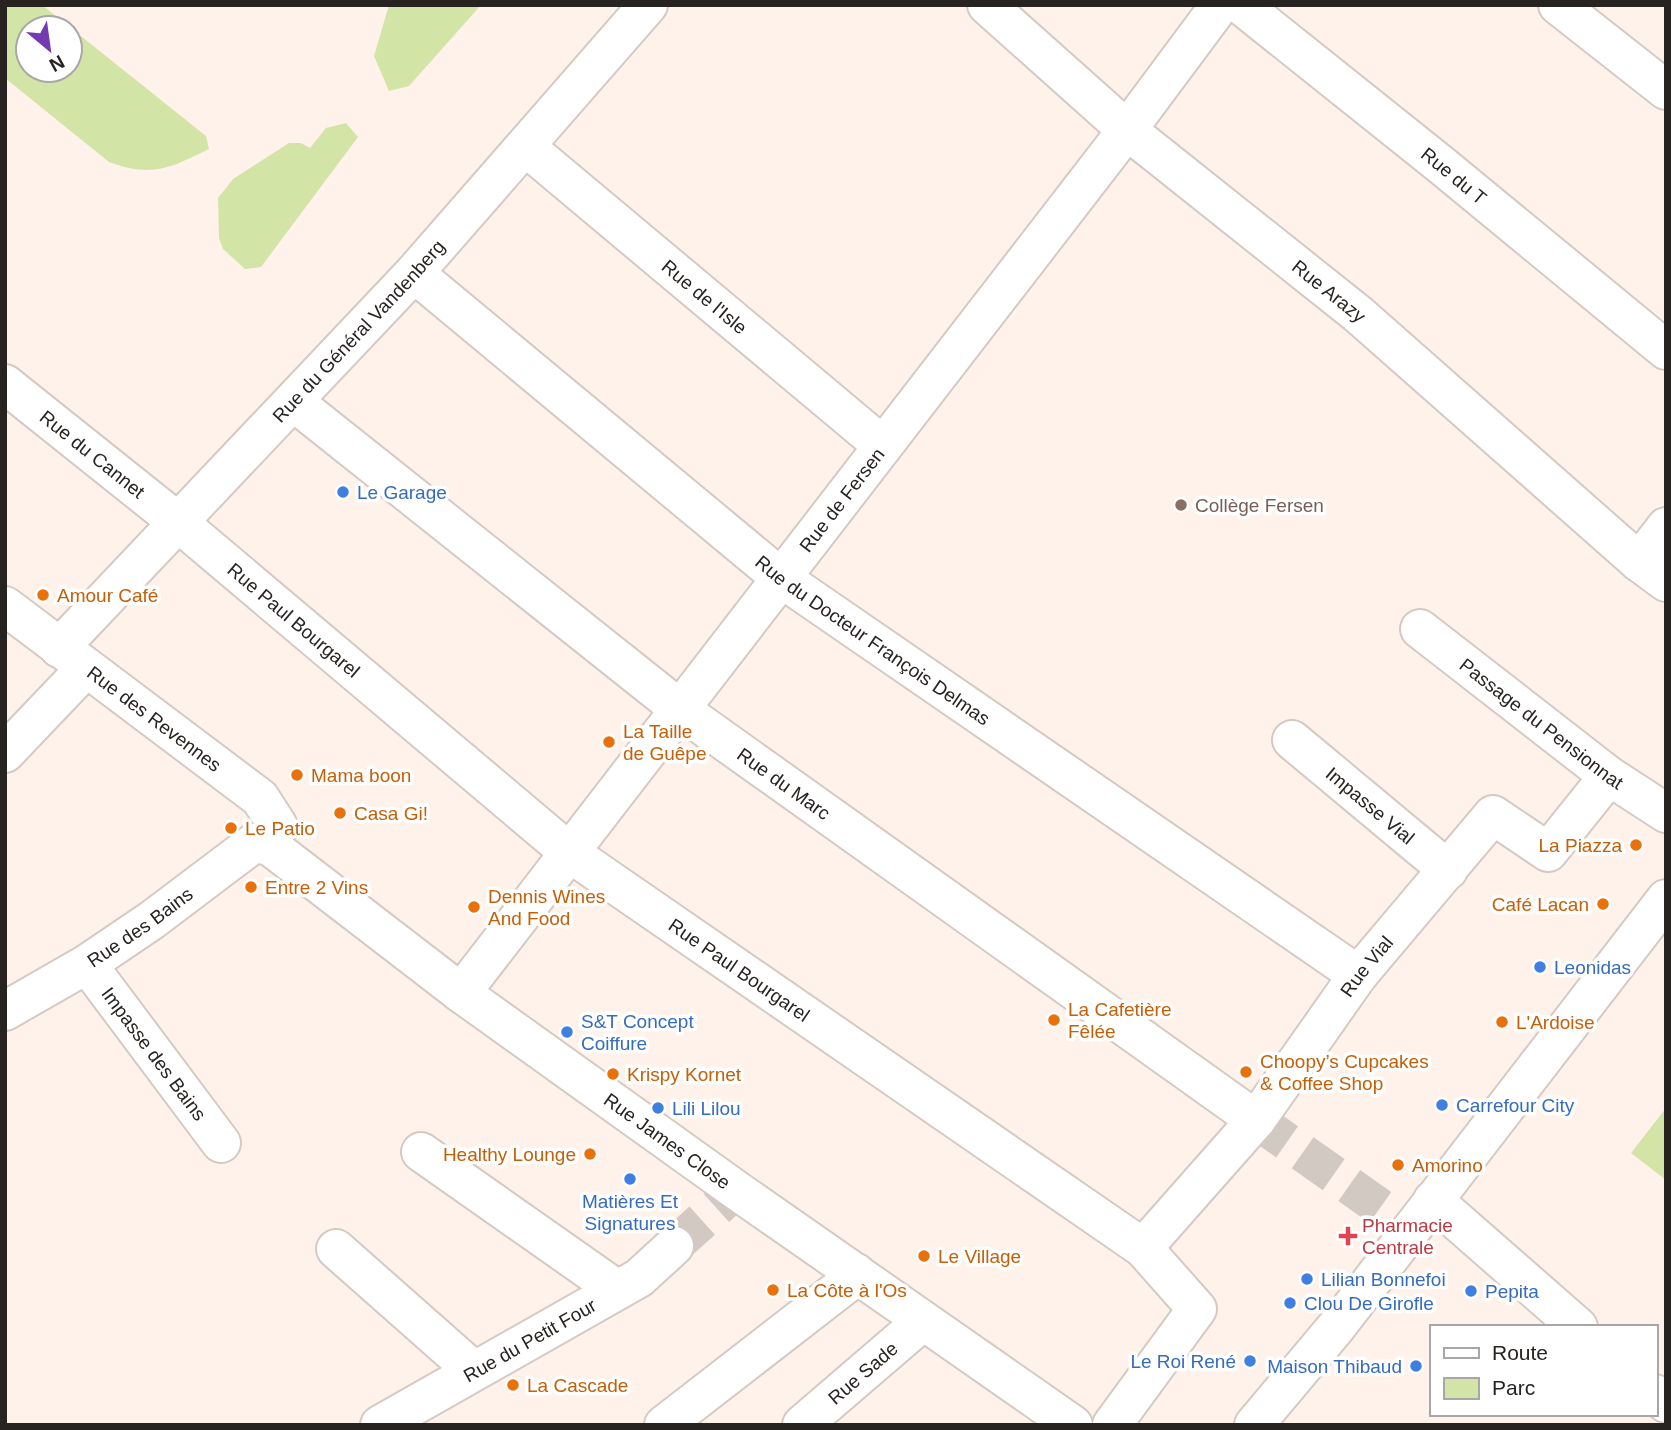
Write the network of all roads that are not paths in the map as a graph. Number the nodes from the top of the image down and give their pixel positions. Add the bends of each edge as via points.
1 (648, 5) edge
2 (986, 5) edge
3 (1220, 5) edge
4 (1241, 5) edge
5 (1558, 5) edge
6 (1666, 90) edge
7 (1127, 130) junction
8 (526, 146) junction
9 (414, 273) junction
10 (1666, 350) edge
11 (5, 384) edge
12 (294, 402) junction
13 (883, 446) junction
14 (179, 523) junction
15 (1666, 527) edge
16 (1652, 572) edge
17 (781, 578) junction
18 (5, 606) edge
19 (1420, 629) dead end
20 (73, 657) junction
21 (681, 710) junction
22 (1292, 740) dead end
23 (5, 753) edge
24 (1609, 776) junction
25 (1666, 813) edge
26 (270, 846) junction
27 (570, 853) junction
28 (1448, 870) junction
29 (1666, 899) edge
30 (87, 964) junction
31 (1358, 975) junction
32 (461, 993) junction
33 (5, 1011) edge
34 (1256, 1120) junction
35 (221, 1143) dead end
36 (421, 1152) dead end
37 (1433, 1200) junction
38 (674, 1246) tunnel mouth
39 (1143, 1248) junction
40 (336, 1249) dead end
41 (856, 1273) junction
42 (616, 1289) junction
43 (923, 1321) junction
44 (1576, 1325) edge
45 (474, 1371) junction
46 (380, 1425) edge
47 (664, 1425) edge
48 (802, 1425) edge
49 (1073, 1425) edge
50 (1112, 1425) edge
51 (1254, 1425) edge

1 - 8 street, Rue du Général Vandenberg
2 - 7 street, Rue Arazy
3 - 7 street, Rue de Fersen
4 - 10 street, Rue du T
5 - 6 street
7 - 13 street, Rue de Fersen
7 - 16 street, Rue Arazy via 1358,314
8 - 9 street, Rue du Général Vandenberg
8 - 13 street, Rue de l'Isle
9 - 12 street, Rue du Général Vandenberg
9 - 17 street, Rue du Docteur François Delmas
11 - 14 street, Rue du Cannet
12 - 14 street, Rue du Général Vandenberg
12 - 21 street, Rue du Marc
13 - 17 street, Rue de Fersen
14 - 20 street, Rue du Général Vandenberg
14 - 27 street, Rue Paul Bourgarel
15 - 16 street
17 - 21 street, Rue de Fersen
17 - 31 street, Rue du Docteur François Delmas
18 - 20 street, Rue des Revennes
19 - 24 street, Passage du Pensionnat
20 - 23 street, Rue du Général Vandenberg
20 - 26 street, Rue des Revennes via 260,798 278,826
21 - 27 street, Rue de Fersen
21 - 34 street, Rue du Marc
22 - 28 street, Impasse Vial
24 - 25 street, Passage du Pensionnat
24 - 28 street, Rue Vial via 1548,852 1493,815
26 - 30 street, Rue des Bains via 254,843
26 - 32 street, Rue James Close
27 - 32 street, Rue de Fersen
27 - 39 street, Rue Paul Bourgarel
28 - 31 street, Rue Vial
29 - 37 street
30 - 33 street, Rue des Bains
30 - 35 street, Impasse des Bains
31 - 34 street, Rue Vial
32 - 41 street, Rue James Close
34 - 39 street, Rue Vial
36 - 42 street
37 - 44 street
37 - 51 street
38 - 42 street, Rue du Petit Four via 639,1278
39 - 50 street, Rue Paul Bourgarel via 1197,1309
40 - 45 street
41 - 43 street, Rue James Close
41 - 47 street
42 - 45 street, Rue du Petit Four
43 - 48 street, Rue Sade
43 - 49 street, Rue James Close
45 - 46 street, Rue du Petit Four

